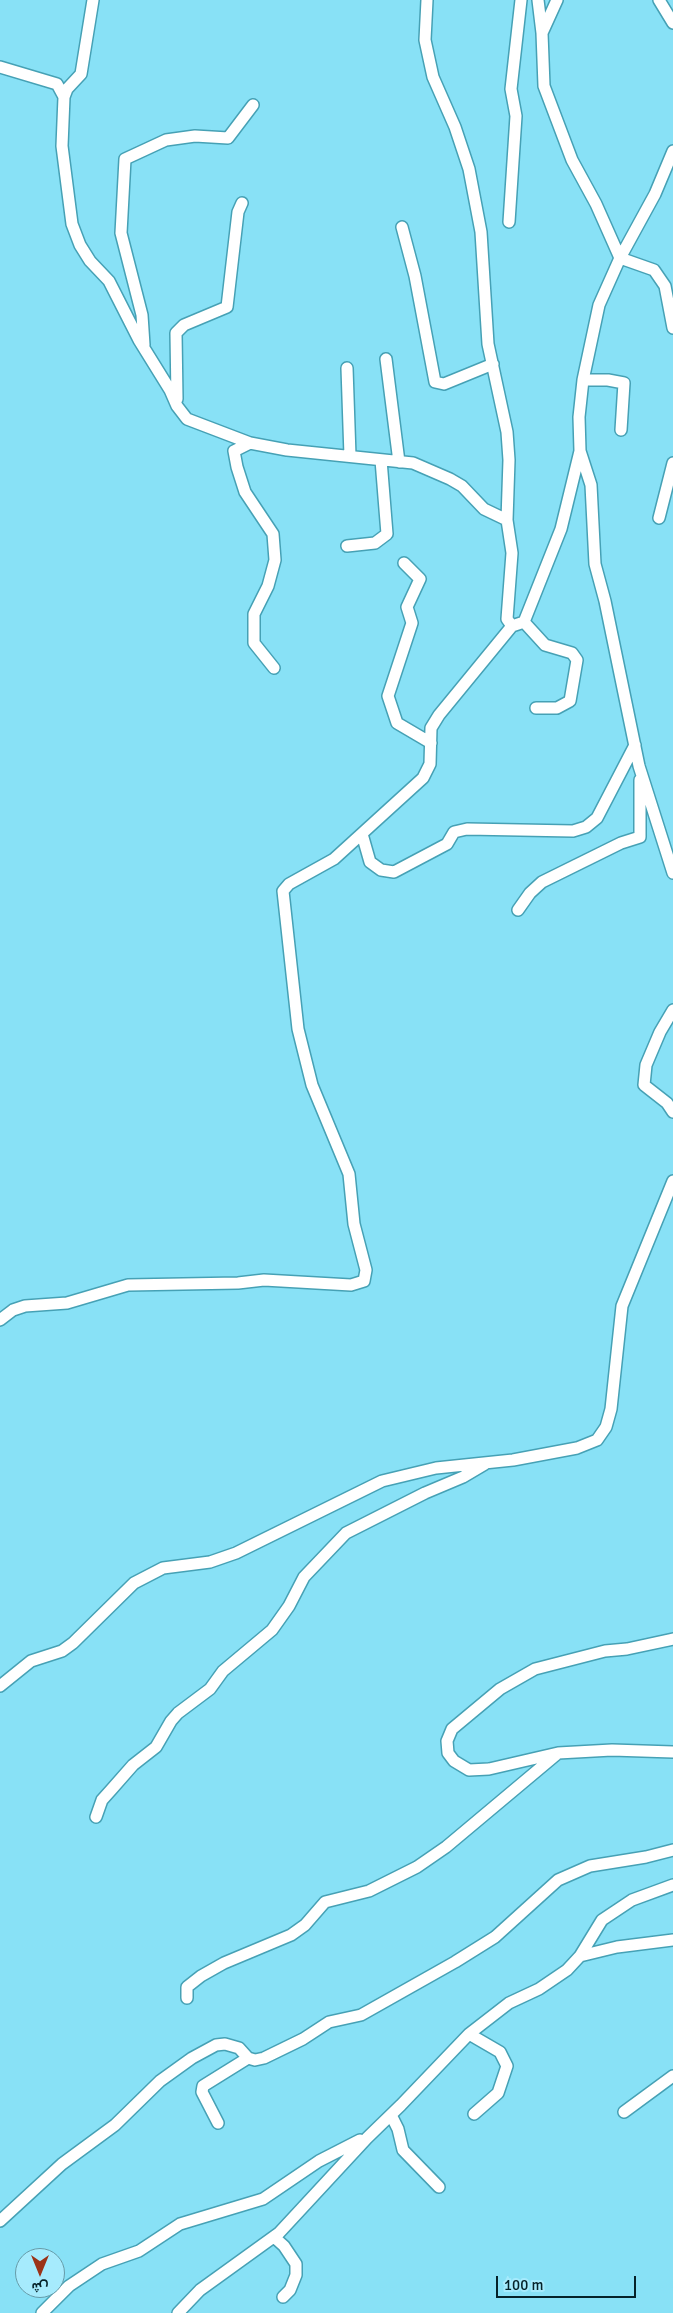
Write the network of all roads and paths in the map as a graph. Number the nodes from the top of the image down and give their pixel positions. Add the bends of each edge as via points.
1 (93, 0) edge
2 (427, 0) edge
3 (521, 0) edge
4 (538, 0) edge
5 (557, 0) edge
6 (659, 0) edge
7 (673, 23) edge
8 (542, 33) junction
9 (0, 67) edge
10 (64, 96) junction
11 (254, 105) dead end
12 (673, 151) edge
13 (242, 204) dead end
14 (508, 222) dead end
15 (402, 228) dead end
16 (620, 258) junction
17 (673, 328) edge
18 (145, 349) junction
19 (386, 358) dead end
20 (493, 364) junction
21 (347, 368) dead end
22 (583, 380) junction
23 (177, 406) junction
24 (621, 430) dead end
25 (250, 442) junction
26 (580, 451) junction
27 (350, 456) junction
28 (381, 460) junction
29 (399, 462) junction
30 (673, 463) edge
31 (659, 518) dead end
32 (507, 520) junction
33 (347, 546) dead end
34 (404, 563) dead end
35 (524, 622) junction
36 (512, 626) junction
37 (274, 668) dead end
38 (536, 708) dead end
39 (431, 742) junction
40 (636, 745) junction
41 (639, 766) junction
42 (362, 834) junction
43 (673, 873) edge
44 (518, 910) dead end
45 (673, 1010) edge
46 (673, 1112) edge
47 (673, 1182) edge
48 (0, 1320) edge
49 (488, 1462) junction
50 (673, 1638) edge
51 (0, 1686) edge
52 (673, 1752) edge
53 (558, 1753) junction
54 (96, 1817) dead end
55 (673, 1850) edge
56 (673, 1885) edge
57 (673, 1940) edge
58 (580, 1956) junction
59 (187, 1998) dead end
60 (469, 2034) junction
61 (248, 2058) junction
62 (673, 2076) edge
63 (624, 2112) dead end
64 (474, 2114) dead end
65 (390, 2115) junction
66 (218, 2123) dead end
67 (367, 2138) junction
68 (439, 2186) dead end
69 (0, 2221) edge
70 (274, 2237) junction
71 (284, 2297) dead end
72 (42, 2313) edge
73 (178, 2313) edge

1 - 10 street via 80,74
2 - 20 street via 425,40 433,78 455,127 474,188 481,232 488,344
3 - 14 street via 511,89 516,116
4 - 8 street
5 - 8 street
6 - 7 street
8 - 16 street via 544,86 572,160
9 - 10 street via 57,84
10 - 18 street via 62,146 72,224 80,245 109,281
11 - 18 street via 228,138 195,136 166,140 125,159 121,233 142,315
12 - 16 street via 655,194
13 - 23 street via 238,212 227,307 184,325 176,334
15 - 20 street via 415,276 434,382 444,384
16 - 17 street via 654,270 665,286
16 - 22 street via 599,305
18 - 23 street
19 - 29 street
20 - 32 street via 507,432
21 - 27 street
22 - 24 street via 624,384
22 - 26 street
23 - 25 street via 187,419
25 - 27 street via 287,450
25 - 37 street via 234,451 245,492 273,534 275,560 268,586 254,614 254,643
26 - 35 street via 561,530
26 - 40 street via 591,484 595,564 606,601
27 - 28 street
28 - 29 street
28 - 33 street via 387,534 375,543
29 - 32 street via 413,463 450,479 462,486 484,509
30 - 31 street
32 - 36 street via 512,554 507,619
34 - 39 street via 420,579 407,607 412,623 388,696 397,724
35 - 36 street
35 - 38 street via 545,645 572,653 577,660 570,701 557,708
36 - 39 street via 438,715 431,728
39 - 42 street via 430,764 423,778
40 - 41 street
40 - 42 street via 597,818 573,832 467,829 454,832 447,844 394,872 380,870 370,862
41 - 43 street
41 - 44 street via 640,837 542,882
42 - 48 street via 334,859 289,884 283,891 298,1029 312,1085 349,1174 354,1224 366,1270 364,1282 351,1285 264,1280 128,1285 67,1303 25,1306
45 - 46 street via 646,1065 644,1085
47 - 49 street via 622,1306 606,1427 597,1440 577,1448
49 - 51 street via 436,1468 382,1481 236,1553 210,1562 163,1568 134,1583 73,1643 31,1661
49 - 54 street via 346,1533 304,1577 272,1630 223,1671 210,1689 178,1713 156,1747 133,1765 102,1800
50 - 53 street via 604,1650 535,1668 500,1689 452,1729 448,1741 448,1753 469,1770 489,1769
52 - 53 street via 612,1750
53 - 59 street via 453,1842 417,1867 369,1891 325,1902 305,1925 291,1935 201,1976 187,1987
55 - 61 street via 590,1866 558,1880 495,1937 455,1962 361,2015 329,2022 264,2058
56 - 58 street via 632,1900 602,1920
57 - 58 street via 617,1946
58 - 60 street via 567,1970 539,1989 509,2003
60 - 64 street via 500,2052 507,2066 498,2093
60 - 65 street
61 - 66 street via 203,2086 202,2092
61 - 69 street via 239,2048 225,2044 216,2045 192,2058 160,2082 115,2125 62,2164
62 - 63 street
65 - 67 street
65 - 68 street via 404,2150
67 - 70 street
67 - 72 street via 320,2161 263,2199 180,2224 144,2248 102,2264 69,2286
70 - 71 street via 296,2264 296,2275
70 - 73 street via 200,2290

